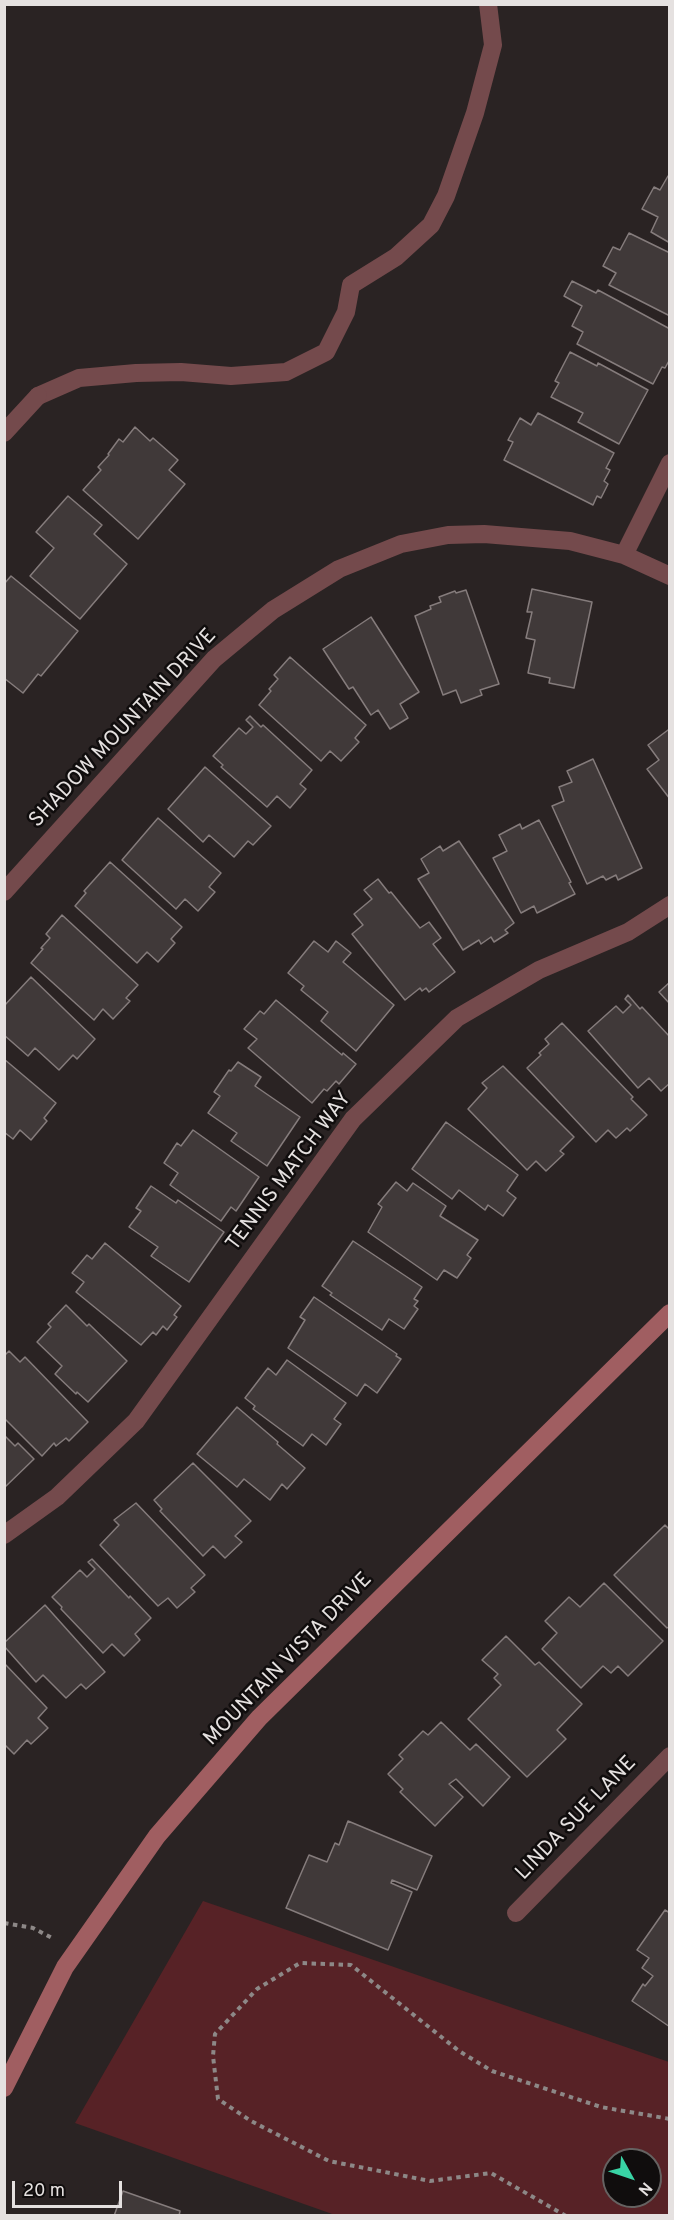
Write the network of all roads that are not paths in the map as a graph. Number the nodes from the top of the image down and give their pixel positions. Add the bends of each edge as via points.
1 (488, 4) edge
2 (4, 433) edge
3 (669, 463) edge
4 (624, 555) junction
5 (669, 576) edge
6 (4, 892) edge
7 (669, 905) edge
8 (669, 1313) edge
9 (4, 1535) edge
10 (669, 1756) edge
11 (516, 1913) dead end
12 (4, 2088) edge

1 - 2 street via 493,45 475,113 446,196 431,225 396,257 351,285 346,312 326,352 286,372 231,376 136,372 79,378 38,396
3 - 4 street
4 - 5 street, SHADOW MOUNTAIN DRIVE
4 - 6 street, SHADOW MOUNTAIN DRIVE via 570,542 484,534 448,535 401,544 339,569 273,610 214,659
7 - 9 street, TENNIS MATCH WAY via 628,932 539,970 457,1018 353,1119 136,1421 57,1497
8 - 12 main road, MOUNTAIN VISTA DRIVE via 259,1718 157,1836 65,1967
10 - 11 street, LINDA SUE LANE

